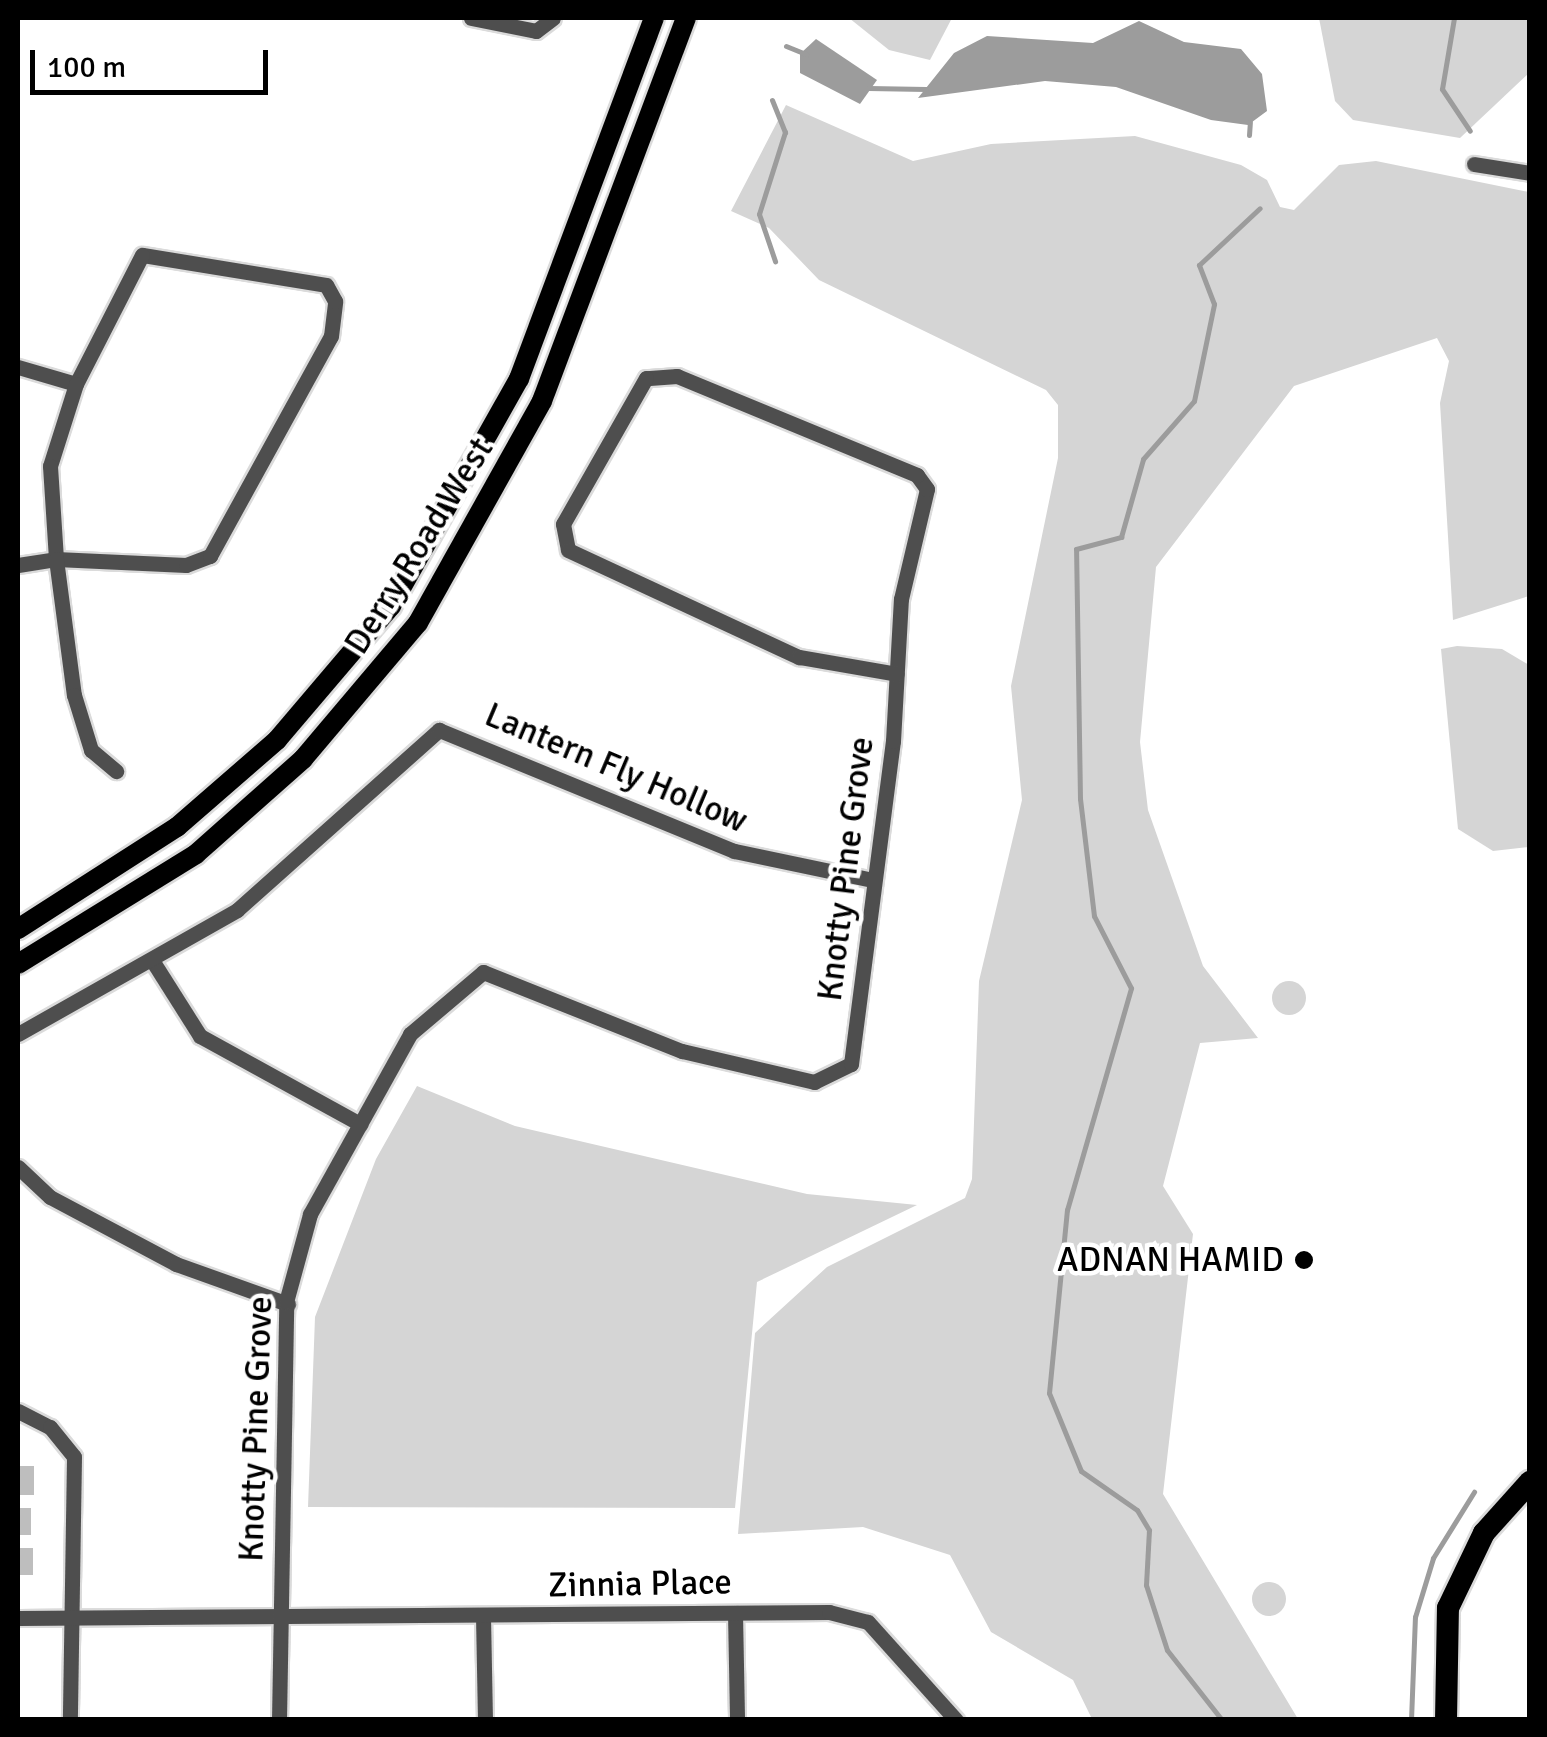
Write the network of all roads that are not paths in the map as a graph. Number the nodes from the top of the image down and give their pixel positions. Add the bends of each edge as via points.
1 (481, 18) edge
2 (553, 18) edge
3 (654, 18) edge
4 (686, 18) edge
5 (1474, 164) dead end
6 (1530, 173) edge
7 (18, 367) edge
8 (76, 384) junction
9 (56, 559) junction
10 (18, 565) edge
11 (897, 674) junction
12 (116, 771) dead end
13 (873, 880) junction
14 (18, 929) edge
15 (152, 960) junction
16 (18, 964) edge
17 (18, 1034) edge
18 (360, 1124) junction
19 (18, 1167) edge
20 (288, 1304) junction
21 (18, 1410) edge
22 (1530, 1482) edge
23 (735, 1613) junction
24 (70, 1616) junction
25 (483, 1616) junction
26 (18, 1618) edge
27 (279, 1620) junction
28 (70, 1720) edge
29 (280, 1720) edge
30 (485, 1720) edge
31 (736, 1720) edge
32 (956, 1720) edge
33 (1446, 1720) edge

1 - 2 street via 536,31
3 - 14 main road, Derry Road West via 519,379 391,606 277,740 178,827
4 - 16 main road, Derry Road West via 542,401 418,623 327,734 196,854
5 - 6 street
7 - 8 street
8 - 9 street via 50,466
8 - 9 street via 142,254 247,275 301,274 326,285 335,301 308,390 210,556 186,565
9 - 10 street
9 - 12 street via 74,695 91,750
11 - 11 street, Knotty Pine Grove via 907,566 927,489 917,475 677,376 646,378 563,524 568,550 799,656
11 - 13 street, Knotty Pine Grove
13 - 15 street, Lantern Fly Hollow via 734,851 439,730 287,870
13 - 18 street, Knotty Pine Grove via 851,1064 836,1077 814,1082 682,1052 484,972 410,1034
15 - 17 street, Lantern Fly Hollow
15 - 18 street via 200,1036
18 - 20 street, Knotty Pine Grove via 310,1214
19 - 20 street via 50,1197 176,1264
20 - 27 street, Knotty Pine Grove
21 - 24 street via 65,1440 74,1457
22 - 33 highway via 1484,1532 1448,1608
23 - 25 street, Zinnia Place
23 - 31 street
23 - 32 street, Zinnia Place via 858,1617
24 - 26 street, Zinnia Place
24 - 27 street, Zinnia Place
24 - 28 street
25 - 27 street, Zinnia Place
25 - 30 street
27 - 29 street, Knotty Pine Grove

